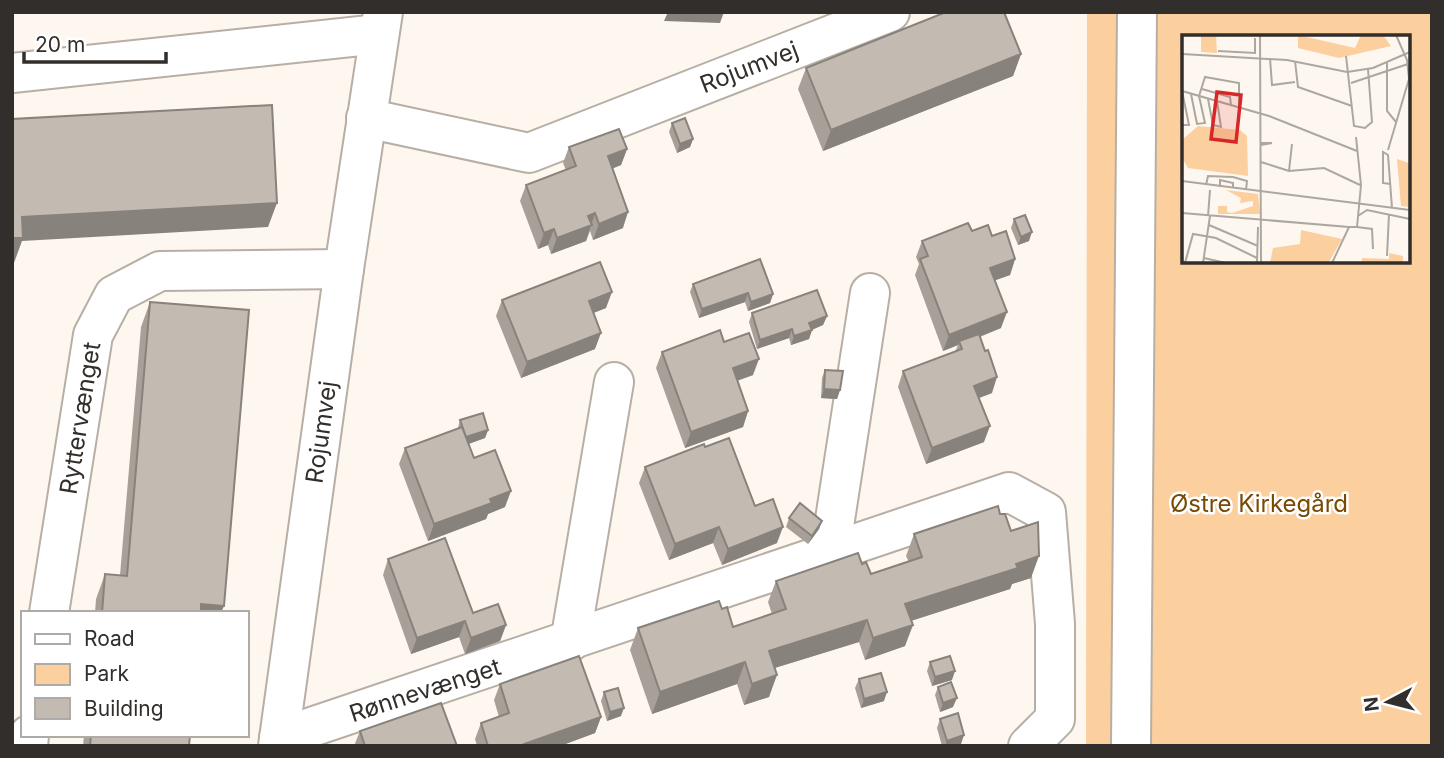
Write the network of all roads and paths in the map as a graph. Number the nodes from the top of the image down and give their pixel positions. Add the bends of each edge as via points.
1 (890, 12) edge
2 (1137, 12) edge
3 (381, 23) edge
4 (12, 73) edge
5 (366, 118) junction
6 (344, 269) junction
7 (870, 293) dead end
8 (614, 382) dead end
9 (830, 552) junction
10 (49, 611) edge
11 (570, 642) junction
12 (279, 742) edge
13 (1028, 746) edge
14 (1131, 746) edge

1 - 5 street, Rojumvej via 529,153
2 - 14 street
3 - 4 street
3 - 5 street, Rojumvej
5 - 6 street, Rojumvej
6 - 10 street, Ryttervænget via 160,271 114,295 93,335
6 - 12 street, Rojumvej
7 - 9 street
8 - 11 street
9 - 11 street, Rønnevænget
9 - 13 street, Rønnevænget via 1009,492 1046,512 1055,624 1055,719
11 - 12 street, Rønnevænget

